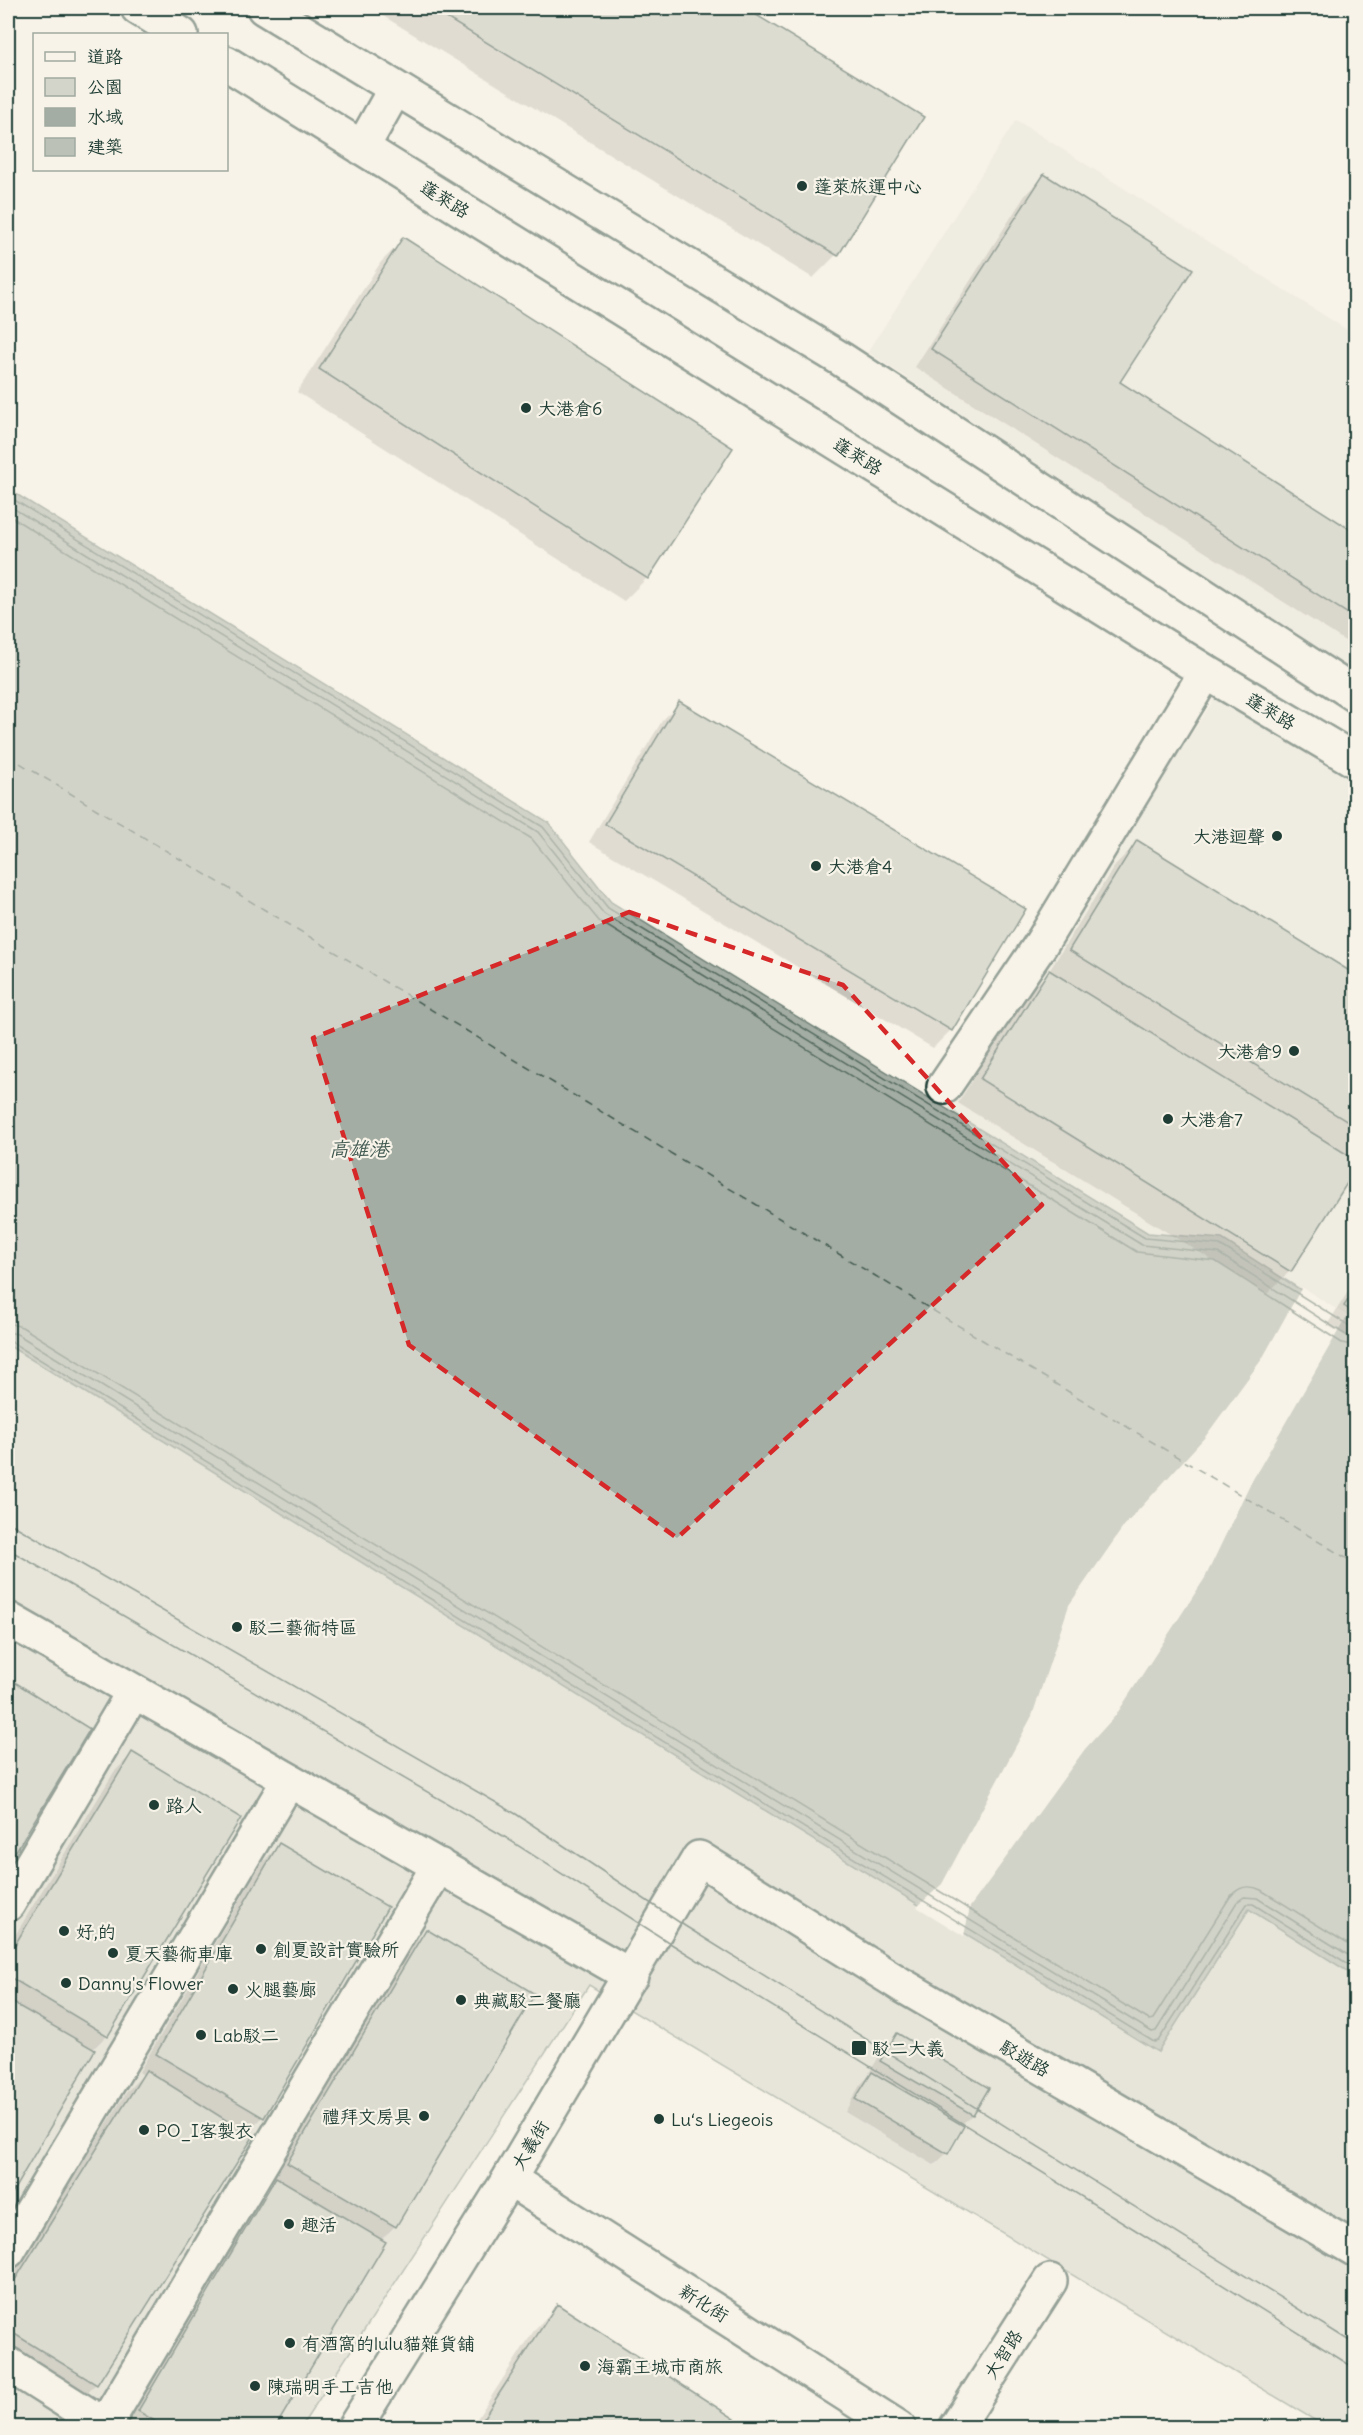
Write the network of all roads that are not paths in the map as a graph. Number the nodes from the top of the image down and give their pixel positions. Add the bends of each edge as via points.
1 (138, 8) edge
2 (264, 8) edge
3 (179, 33) edge
4 (228, 64) edge
5 (395, 89) junction
6 (362, 148) junction
7 (1206, 672) junction
8 (1356, 695) edge
9 (1356, 761) edge
10 (944, 1087) dead end
11 (8, 1619) edge
12 (134, 1691) junction
13 (290, 1780) junction
14 (699, 1858) joint
15 (439, 1865) junction
16 (8, 1904) edge
17 (624, 1988) junction
18 (509, 2180) junction
19 (1356, 2250) edge
20 (8, 2252) edge
21 (1050, 2281) dead end
22 (8, 2364) edge
23 (107, 2426) edge
24 (354, 2427) edge
25 (899, 2427) edge
26 (956, 2427) edge

1 - 3 street
2 - 5 street
4 - 6 street, 蓬萊路
5 - 6 street
5 - 8 street via 842,359
6 - 7 street, 蓬萊路
7 - 9 street, 蓬萊路
7 - 10 street via 1041,944
11 - 12 street
12 - 13 street
12 - 16 street
13 - 15 street
13 - 20 street
14 - 17 street, 大義街
14 - 19 street, 駁遊路 via 900,1984
15 - 17 street
15 - 23 street
17 - 18 street, 大義街
18 - 24 street, 大義街
18 - 25 street, 新化街
21 - 26 street, 大智路
22 - 23 street

